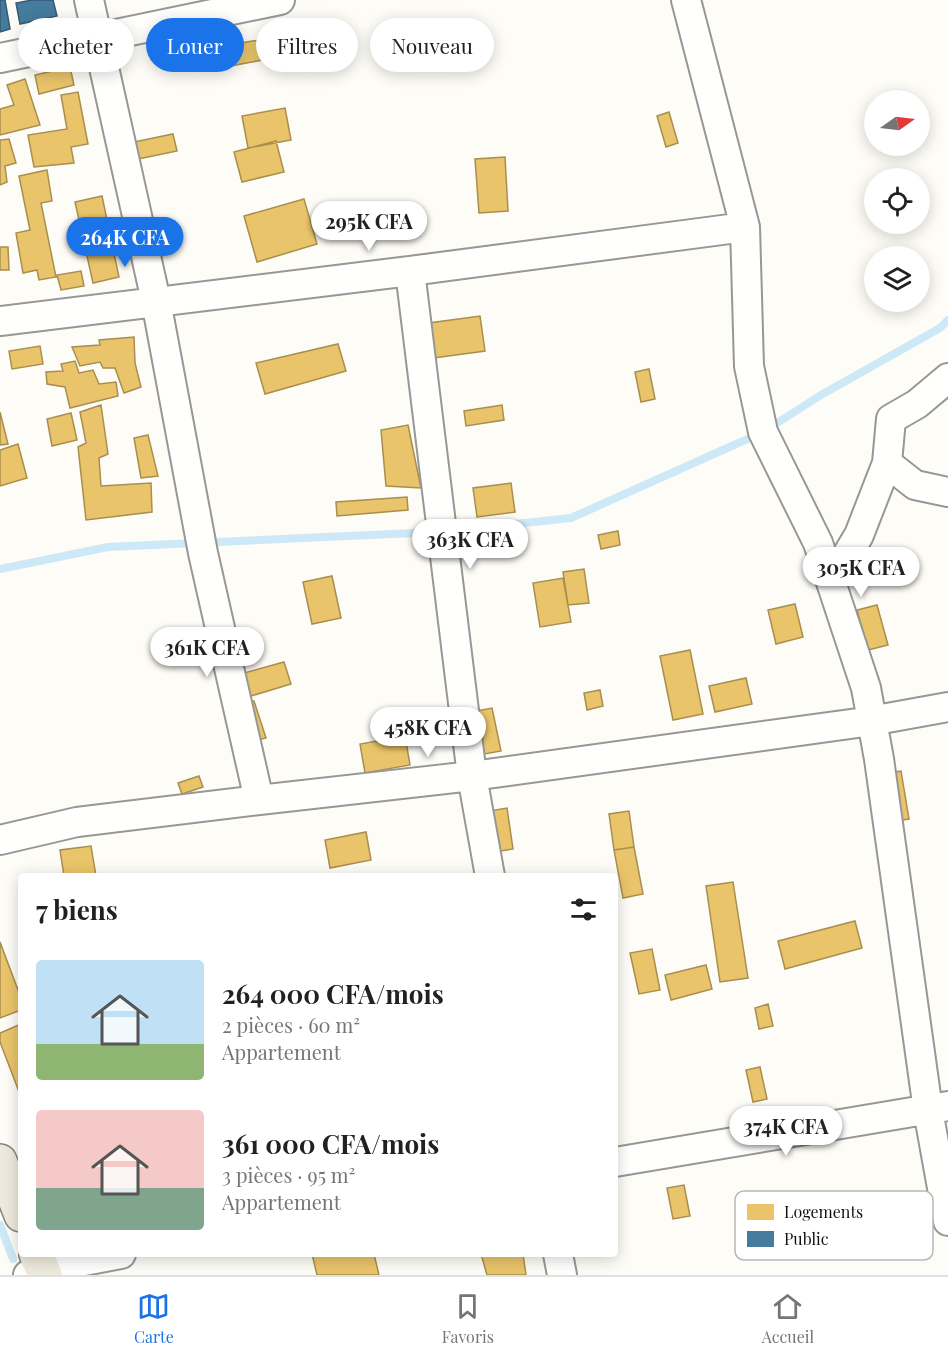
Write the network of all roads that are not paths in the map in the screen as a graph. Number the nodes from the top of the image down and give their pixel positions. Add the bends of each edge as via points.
1 (89, 0) edge
2 (280, 0) edge
3 (686, 0) edge
4 (93, 18) edge
5 (134, 30) edge
6 (18, 54) edge
7 (0, 58) edge
8 (106, 72) edge
9 (745, 227) junction
10 (410, 271) junction
11 (156, 301) junction
12 (0, 321) edge
13 (948, 378) edge
14 (887, 463) junction
15 (948, 492) edge
16 (831, 582) junction
17 (948, 707) edge
18 (872, 720) junction
19 (472, 776) junction
20 (259, 800) junction
21 (0, 840) edge
22 (489, 873) edge
23 (938, 1108) edge
24 (0, 1161) edge
25 (618, 1161) edge
26 (18, 1207) edge
27 (948, 1221) edge
28 (103, 1257) edge
29 (559, 1257) edge
30 (38, 1268) edge
31 (562, 1275) edge

1 - 4 street
2 - 5 street
3 - 9 street
6 - 7 street
8 - 11 street
9 - 10 street
9 - 16 street via 749,366 763,432 818,543
10 - 11 street
10 - 19 street
11 - 12 street
11 - 20 street via 200,537
13 - 14 street via 917,404 891,419
14 - 15 street via 915,485
14 - 16 street via 859,535
16 - 18 street via 866,688
17 - 18 street
18 - 19 street
18 - 23 street
19 - 20 street
19 - 22 street
20 - 21 street via 77,822
23 - 25 street
23 - 27 street
24 - 26 main road
28 - 30 street
29 - 31 street

